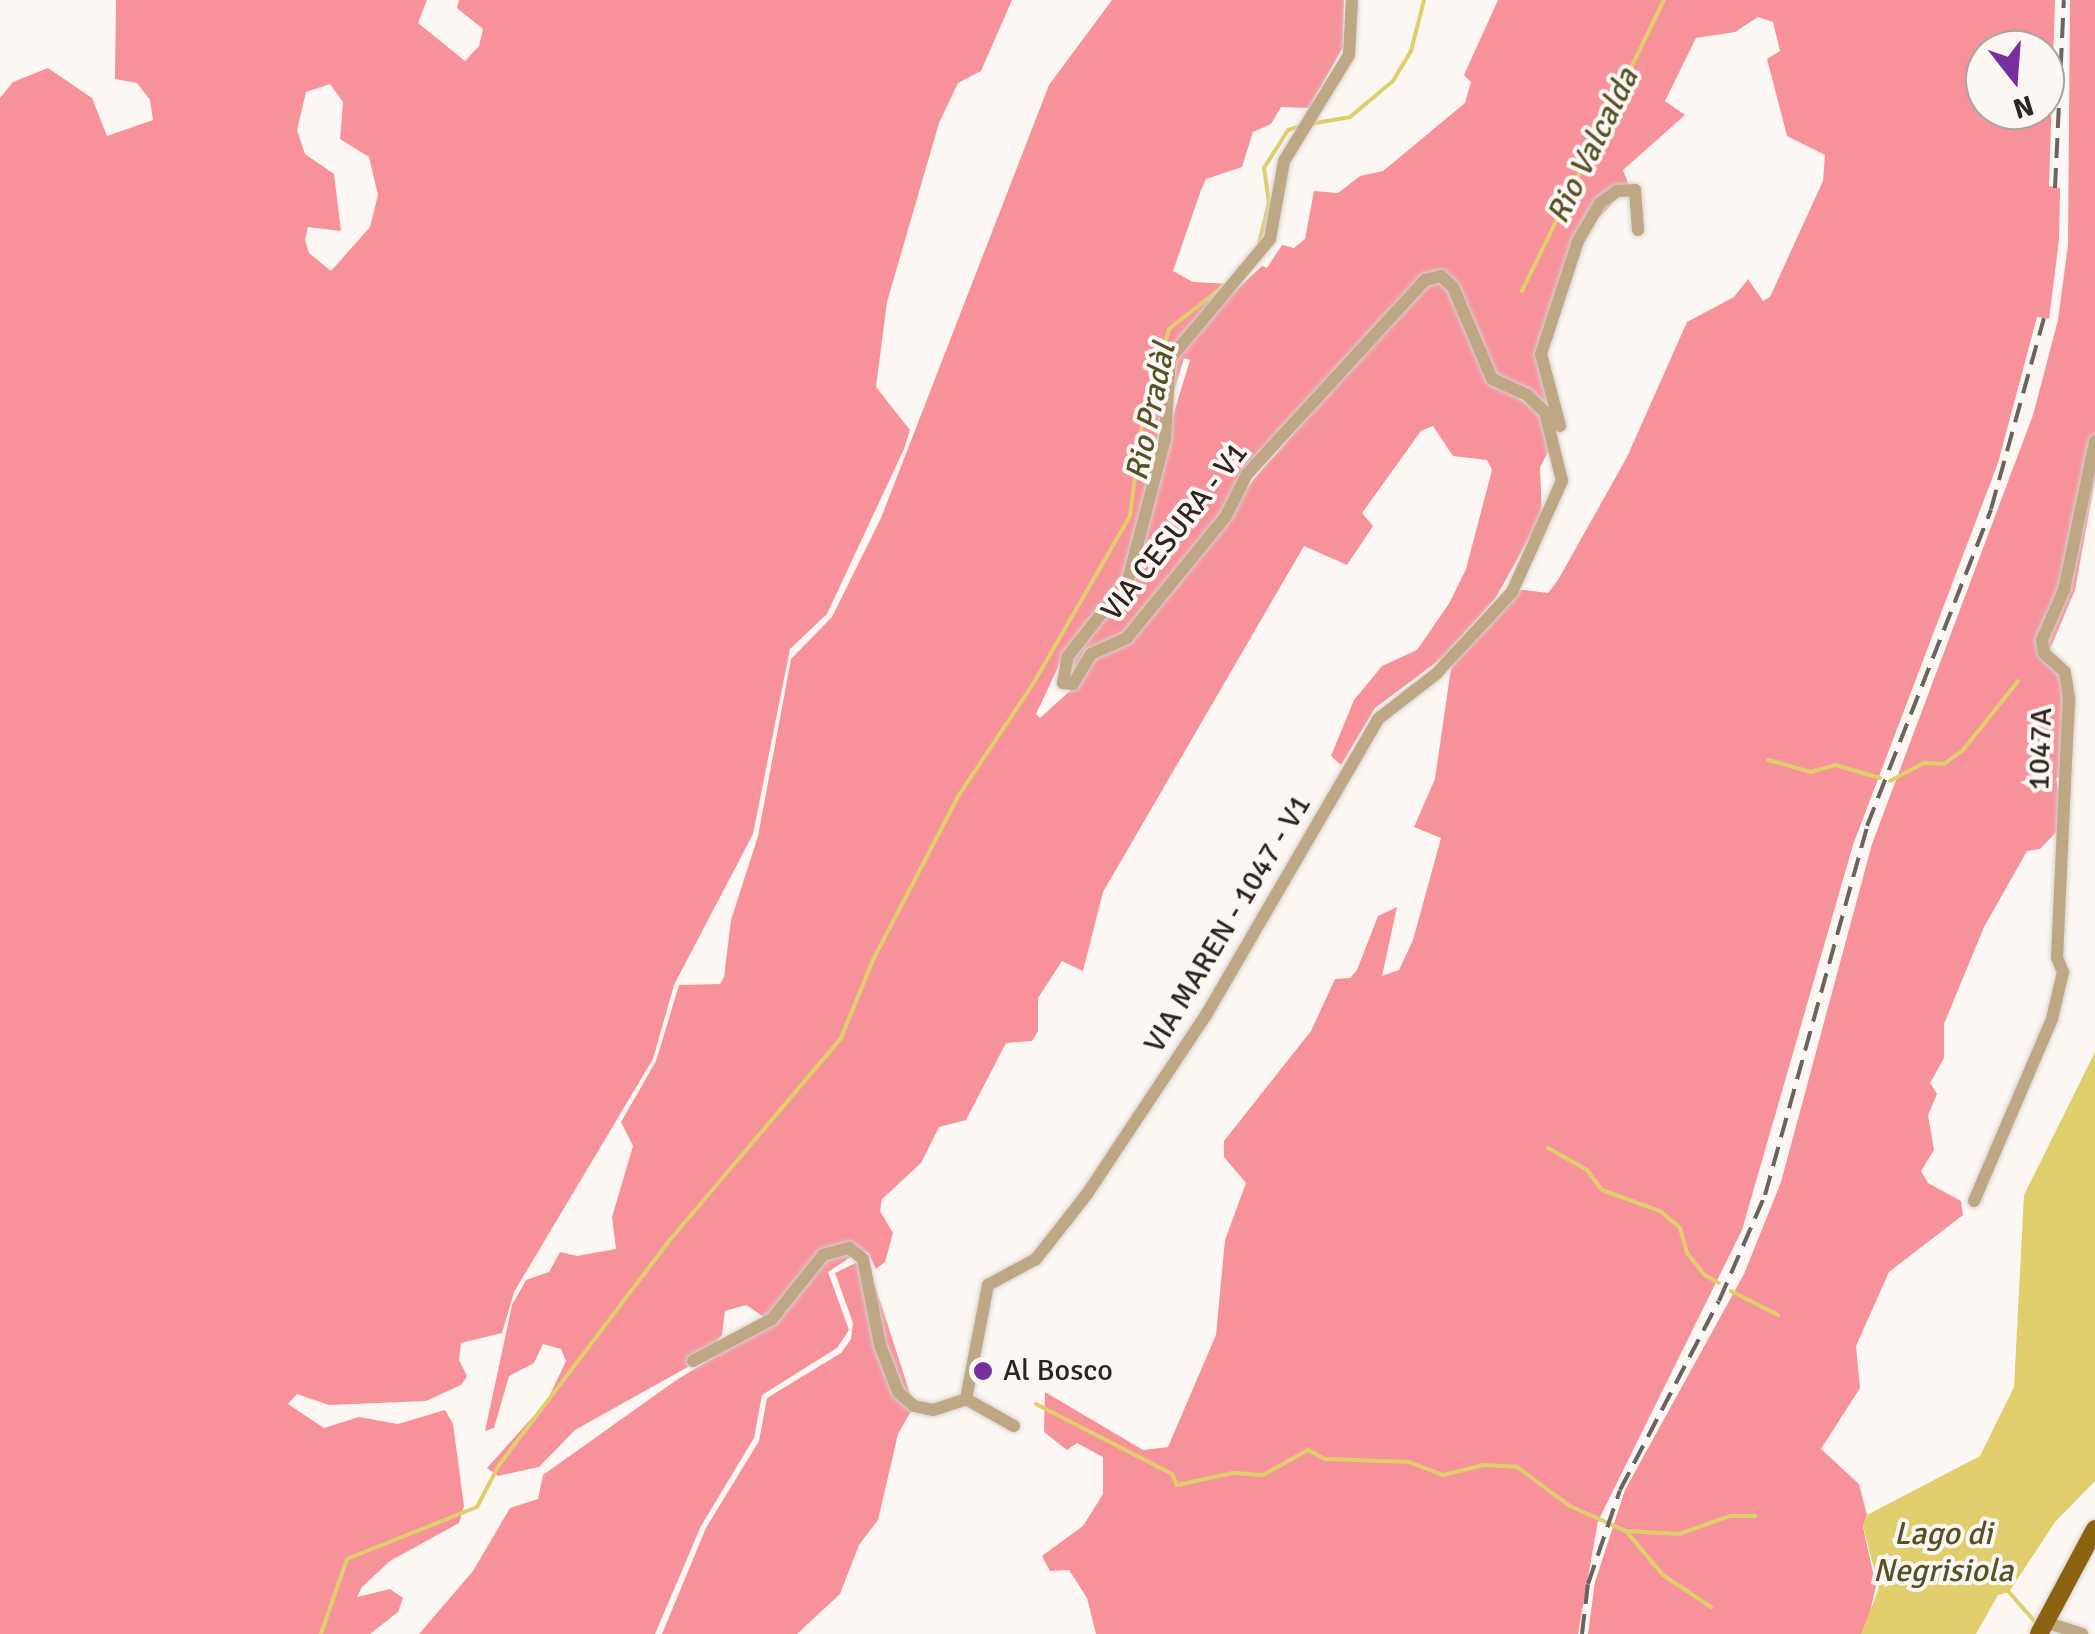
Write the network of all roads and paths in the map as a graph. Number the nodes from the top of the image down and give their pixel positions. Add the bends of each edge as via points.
1 (1352, 0) edge
2 (1638, 230) dead end
3 (1556, 440) junction
4 (2095, 441) edge
5 (1974, 1201) dead end
6 (693, 1360) dead end
7 (966, 1400) junction
8 (1014, 1426) dead end
9 (2095, 1529) edge
10 (2042, 1628) edge
11 (2082, 1634) edge

1 - 3 street, VIA CESURA - V1 via 1349,55 1284,160 1270,239 1258,262 1191,327 1170,359 1165,440 1128,580 1068,656 1063,682 1073,684 1092,654 1127,638 1226,516 1247,474 1425,280 1441,276 1453,287 1488,374 1536,402
2 - 3 street via 1635,190 1617,191 1600,203 1578,241 1541,354 1563,434
3 - 7 street, VIA MAREN - 1047 - V1 via 1562,481 1512,592 1436,674 1378,719 1206,1015 1087,1194 1036,1259 988,1284
4 - 5 street, 1047A via 2064,590 2042,640 2044,652 2065,672 2069,698 2057,958 2063,972 2052,1018
6 - 7 street via 772,1319 823,1255 854,1250 863,1259 889,1379 898,1392 914,1406 934,1410
7 - 8 street
9 - 10 main road
10 - 11 street

